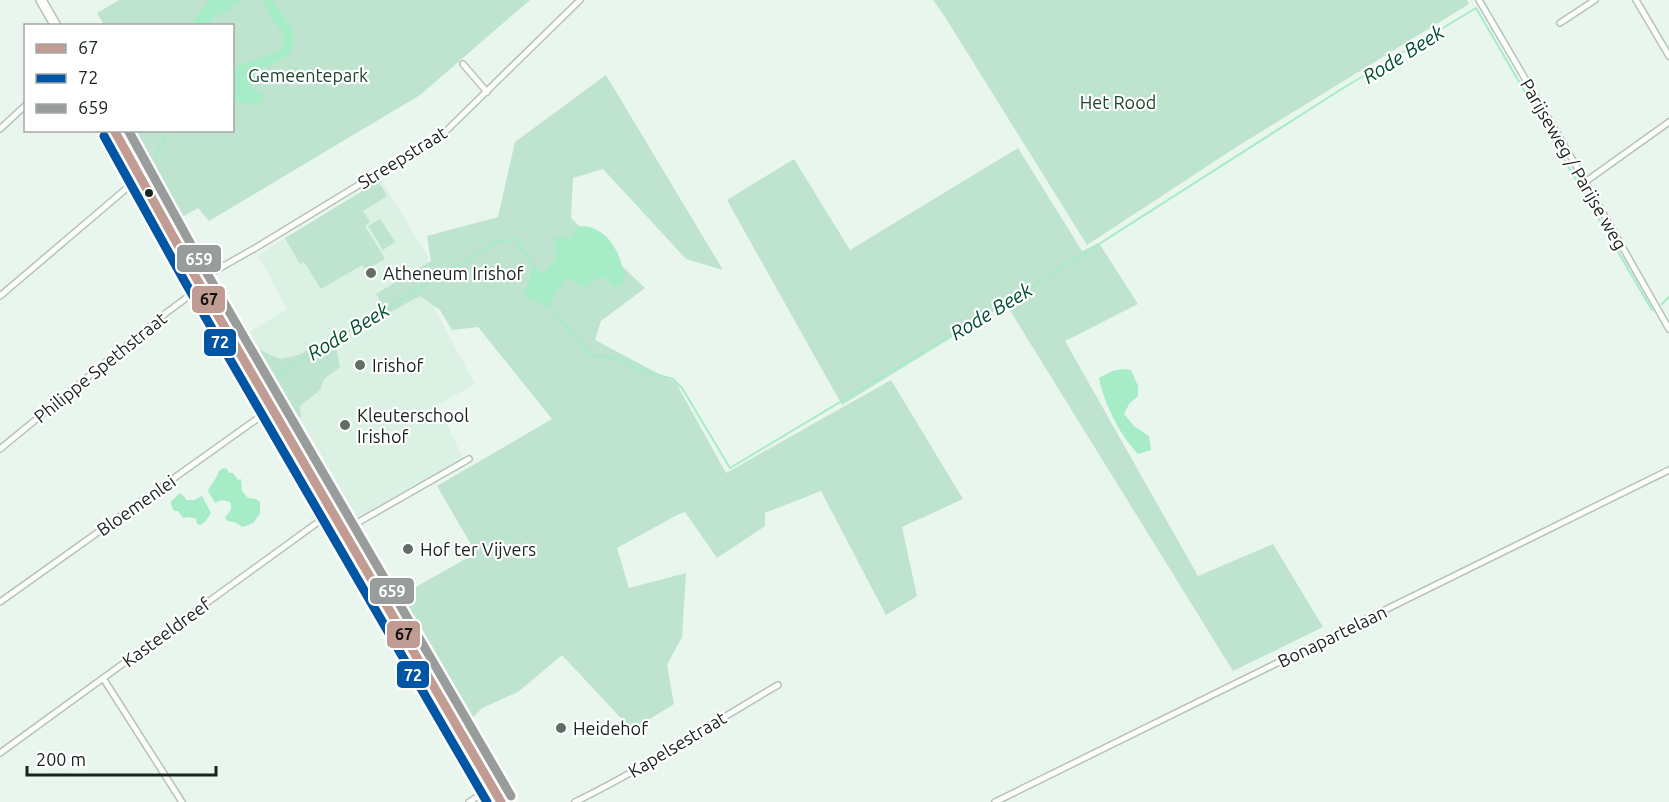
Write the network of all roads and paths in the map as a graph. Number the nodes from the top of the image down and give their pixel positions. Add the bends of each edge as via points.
1 (41, 0) edge
2 (580, 0) edge
3 (1479, 0) edge
4 (1595, 0) edge
5 (1635, 0) edge
6 (1583, 3) edge
7 (1560, 22) dead end
8 (55, 24) edge
9 (1669, 56) edge
10 (463, 64) dead end
11 (487, 92) junction
12 (24, 107) edge
13 (1669, 122) edge
14 (0, 129) edge
15 (115, 132) edge
16 (140, 177) junction
17 (1585, 182) junction
18 (199, 284) junction
19 (0, 296) edge
20 (1669, 329) edge
21 (271, 409) junction
22 (0, 449) edge
23 (469, 459) dead end
24 (1669, 470) edge
25 (332, 512) junction
26 (342, 531) junction
27 (0, 602) edge
28 (103, 678) junction
29 (778, 685) dead end
30 (0, 753) edge
31 (492, 787) junction
32 (182, 802) edge
33 (469, 802) edge
34 (501, 802) edge
35 (575, 802) edge
36 (995, 802) edge

1 - 8 main road
2 - 11 street, Streepstraat
3 - 17 street, Parijseweg / Parijse weg
4 - 6 street
5 - 9 street
6 - 7 street
10 - 11 street
11 - 18 street, Streepstraat via 438,137
12 - 14 street
13 - 17 street
15 - 16 main road
16 - 18 main road
16 - 19 street
17 - 20 street, Parijseweg / Parijse weg
18 - 21 main road
18 - 22 street, Philippe Spethstraat
21 - 25 main road
21 - 27 street, Bloemenlei
23 - 26 street
24 - 36 street, Bonapartelaan
25 - 26 main road
25 - 28 street, Kasteeldreef
26 - 31 main road
28 - 30 street, Kasteeldreef
28 - 32 street
29 - 35 street, Kapelsestraat
31 - 33 street
31 - 34 main road

